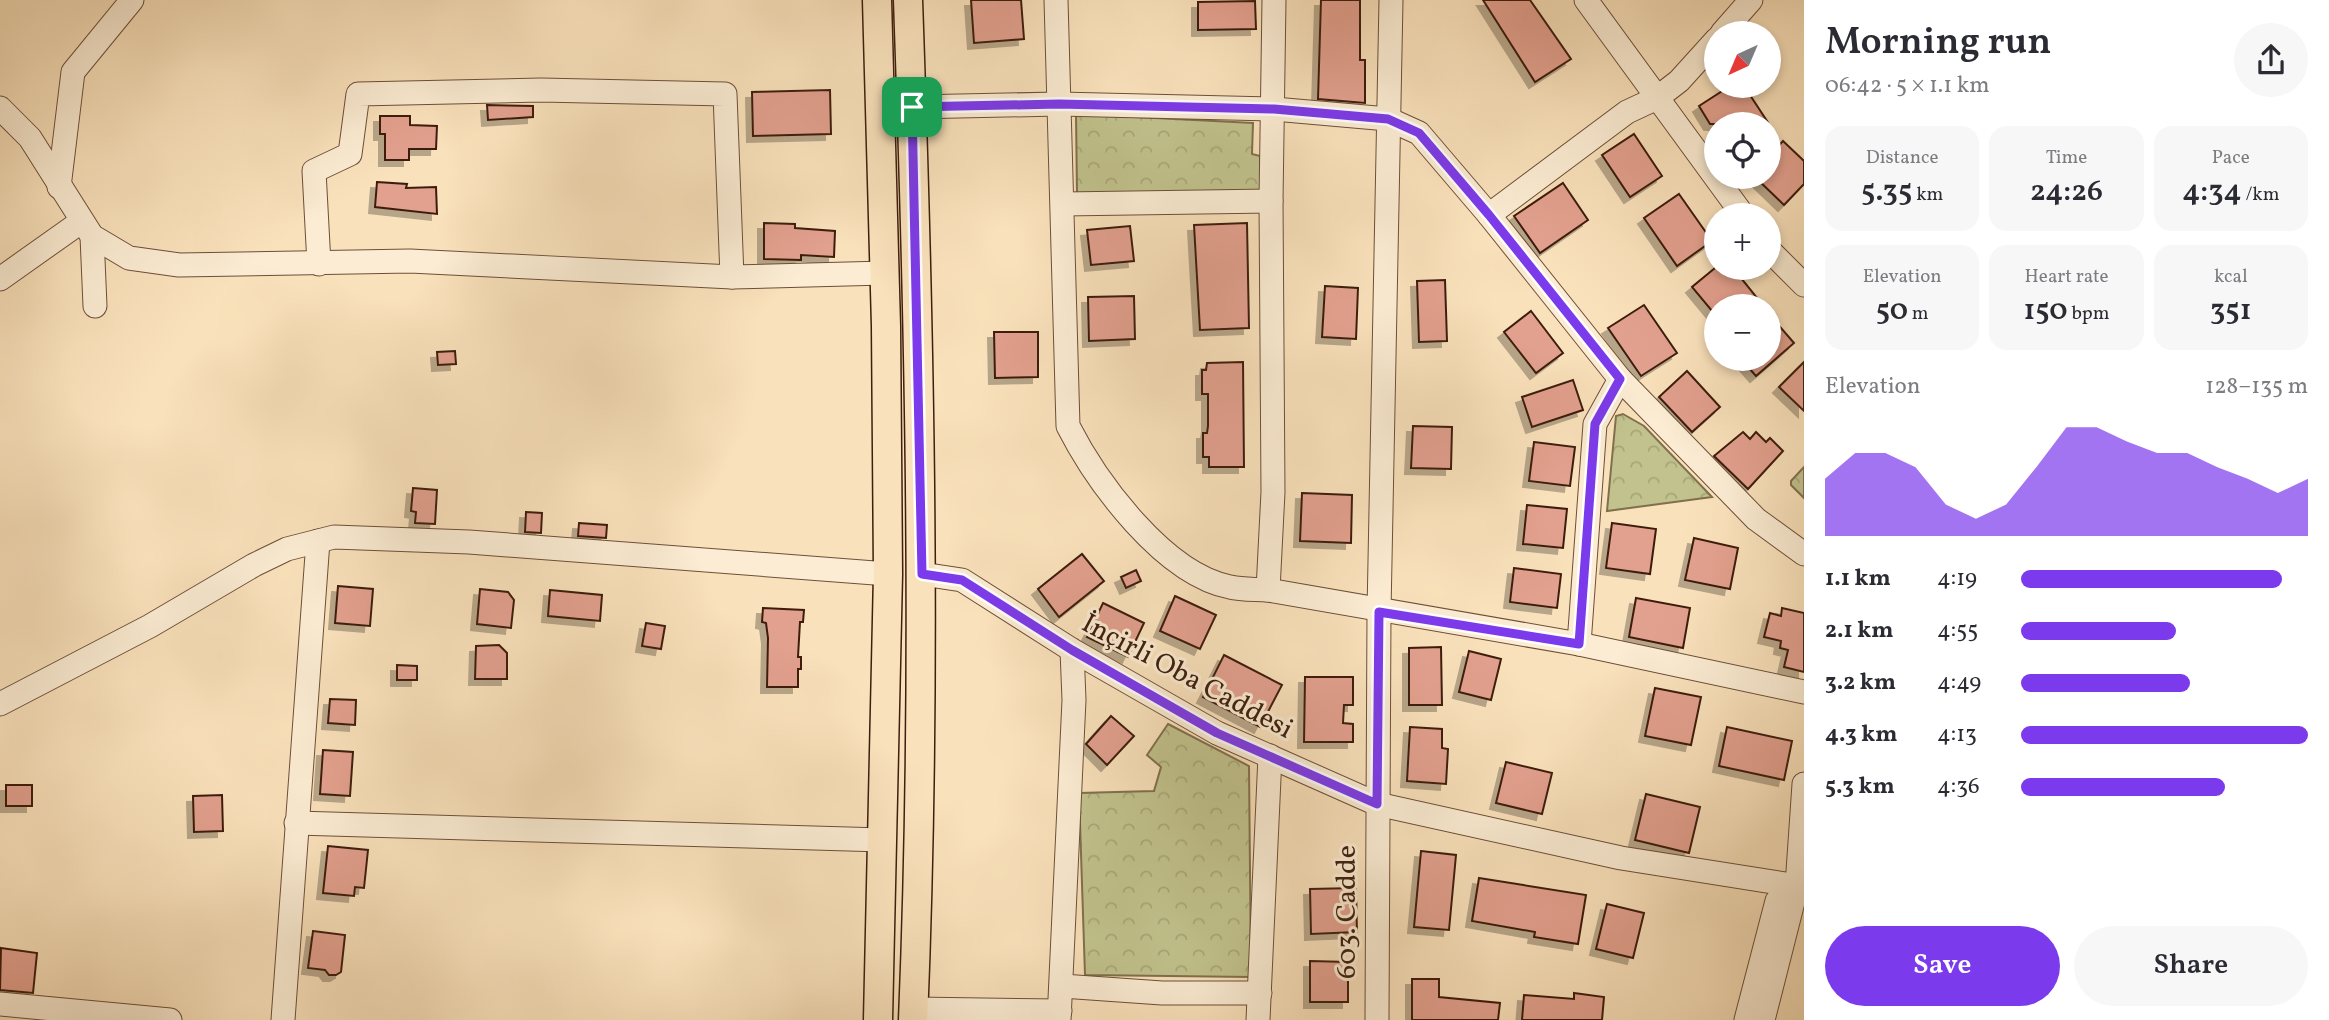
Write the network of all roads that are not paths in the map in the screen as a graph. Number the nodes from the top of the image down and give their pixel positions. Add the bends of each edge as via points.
1 (132, 0) edge
2 (877, 0) edge
3 (908, 0) edge
4 (1056, 0) edge
5 (1274, 0) edge
6 (1391, 0) edge
7 (1586, 0) edge
8 (1751, 0) edge
9 (1733, 21) edge
10 (1704, 53) edge
11 (1657, 98) junction
12 (1059, 104) junction
13 (912, 107) junction
14 (0, 108) edge
15 (1274, 109) junction
16 (1388, 119) junction
17 (59, 187) junction
18 (1271, 201) junction
19 (1734, 203) edge
20 (1063, 204) junction
21 (1489, 215) junction
22 (87, 229) junction
23 (1781, 262) edge
24 (320, 264) junction
25 (884, 274) junction
26 (732, 277) junction
27 (0, 279) edge
28 (1804, 285) edge
29 (95, 306) dead end
30 (1620, 379) junction
31 (318, 541) junction
32 (1804, 554) edge
33 (888, 574) junction
34 (922, 574) junction
35 (1268, 590) junction
36 (1379, 612) junction
37 (1579, 644) junction
38 (1072, 650) junction
39 (1804, 692) edge
40 (0, 704) edge
41 (1270, 757) junction
42 (1804, 784) edge
43 (1377, 804) junction
44 (296, 823) junction
45 (883, 840) junction
46 (1794, 886) edge
47 (1062, 986) junction
48 (1260, 993) junction
49 (0, 1004) edge
50 (914, 1014) edge
51 (55, 1015) edge
52 (1059, 1016) edge
53 (170, 1020) edge
54 (283, 1020) edge
55 (878, 1020) edge
56 (1258, 1020) edge
57 (1377, 1020) edge
58 (1746, 1020) edge
59 (1763, 1020) edge

1 - 17 street via 73,72
2 - 25 main road
3 - 13 main road
4 - 12 street
5 - 15 street
6 - 16 street, 603. Cadde
7 - 11 street
8 - 9 street
10 - 11 street
11 - 19 street
11 - 21 street via 1627,112
12 - 13 street
12 - 15 street
12 - 20 street
13 - 34 main road
14 - 17 street via 30,138
15 - 16 street
15 - 18 street
16 - 21 street via 1419,133
16 - 36 street, 603. Cadde
17 - 22 street
18 - 20 street
18 - 35 street via 1273,492
20 - 35 street via 1068,426 1085,459 1150,538 1187,569 1229,587
21 - 30 street
22 - 24 street via 129,258 179,265
22 - 27 street
22 - 29 street
23 - 28 street
24 - 26 street via 410,261
24 - 26 street via 314,171 350,154 358,94 541,90 726,94
25 - 26 street
25 - 33 main road
30 - 32 street via 1756,519
30 - 37 street via 1595,424
31 - 33 street via 334,537 469,542
31 - 40 street via 287,548
31 - 44 street
33 - 45 main road
34 - 38 street, İnçirli Oba Caddesi via 962,580
34 - 50 main road via 921,836
35 - 36 street
36 - 37 street
36 - 43 street, 603. Cadde
37 - 39 street
38 - 41 street, İnçirli Oba Caddesi via 1217,733
38 - 47 street
41 - 43 street, İnçirli Oba Caddesi
41 - 48 street
42 - 46 street
43 - 46 street, İnçirli Oba Caddesi via 1621,859
43 - 57 street, 603. Cadde
44 - 45 street
44 - 54 street
45 - 55 main road
46 - 58 street
46 - 59 street
47 - 48 street
47 - 52 street
48 - 56 street
49 - 51 street
50 - 52 street
51 - 53 street

